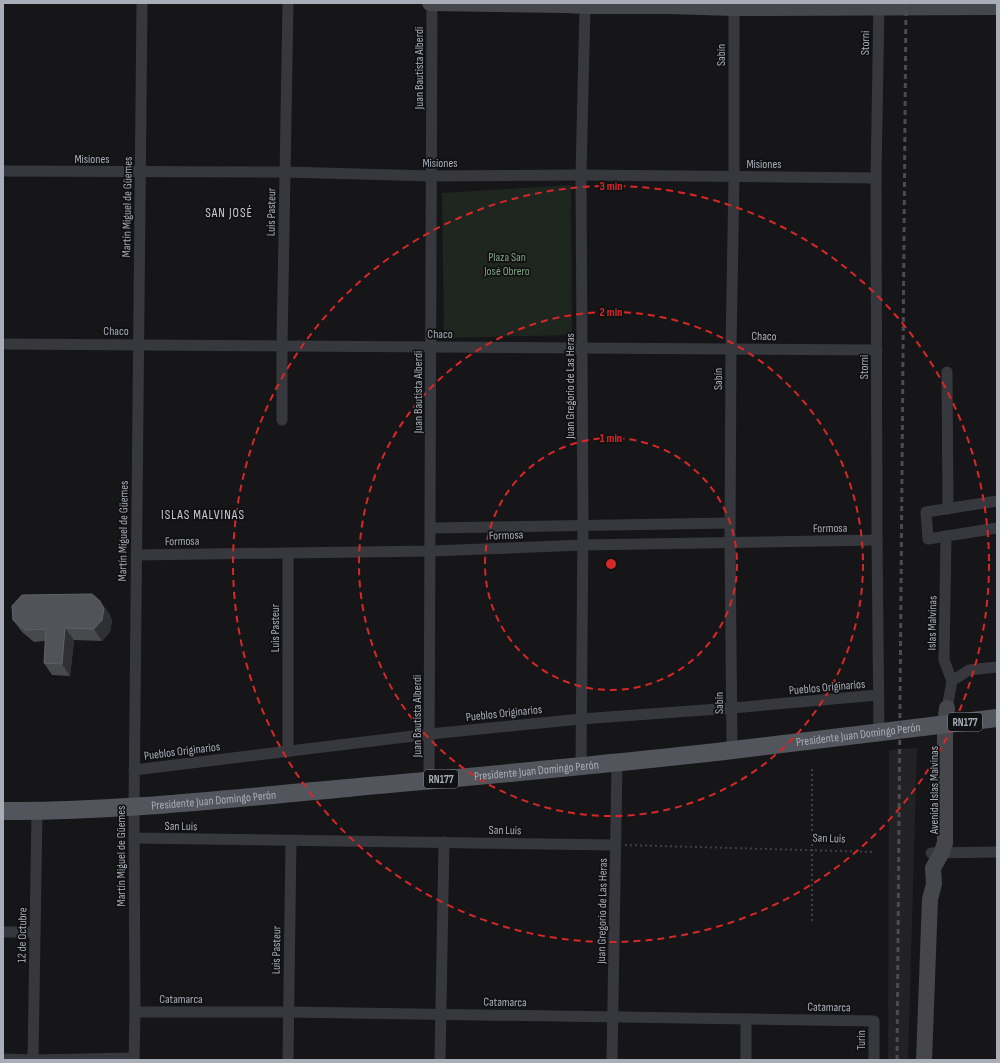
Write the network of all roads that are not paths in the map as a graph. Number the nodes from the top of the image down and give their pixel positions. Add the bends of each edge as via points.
1 (142, 3) edge
2 (288, 3) edge
3 (431, 3) edge
4 (565, 4) edge
5 (669, 5) edge
6 (772, 5) edge
7 (879, 5) edge
8 (585, 6) junction
9 (997, 7) edge
10 (734, 8) junction
11 (3, 172) edge
12 (141, 172) junction
13 (285, 172) junction
14 (581, 175) junction
15 (432, 176) junction
16 (734, 177) junction
17 (876, 178) junction
18 (3, 344) edge
19 (138, 344) junction
20 (282, 346) junction
21 (431, 347) junction
22 (583, 348) junction
23 (731, 349) junction
24 (877, 350) junction
25 (947, 372) dead end
26 (282, 420) dead end
27 (997, 501) edge
28 (948, 508) junction
29 (730, 523) junction
30 (583, 525) junction
31 (431, 528) junction
32 (997, 528) edge
33 (946, 536) junction
34 (877, 540) junction
35 (730, 542) junction
36 (583, 545) junction
37 (431, 551) junction
38 (288, 553) junction
39 (136, 555) junction
40 (997, 667) edge
41 (952, 681) junction
42 (878, 695) junction
43 (732, 708) junction
44 (997, 718) edge
45 (581, 719) junction
46 (942, 719) junction
47 (878, 732) junction
48 (430, 734) junction
49 (732, 750) junction
50 (288, 751) junction
51 (617, 762) junction
52 (581, 766) junction
53 (134, 770) junction
54 (429, 780) junction
55 (134, 808) junction
56 (3, 811) edge
57 (37, 812) junction
58 (134, 838) junction
59 (291, 840) junction
60 (444, 842) junction
61 (616, 845) junction
62 (997, 852) edge
63 (936, 853) junction
64 (3, 932) edge
65 (35, 932) junction
66 (135, 1012) junction
67 (289, 1012) junction
68 (440, 1015) junction
69 (613, 1017) junction
70 (746, 1019) junction
71 (874, 1021) joint
72 (3, 1059) edge
73 (134, 1059) edge
74 (33, 1060) edge
75 (288, 1060) edge
76 (440, 1060) edge
77 (612, 1060) edge
78 (746, 1060) edge
79 (874, 1060) edge
80 (924, 1060) edge

1 - 12 street, Martín Miguel de Güemes
2 - 13 street, Luis Pasteur
3 - 4 main road
3 - 15 street, Juan Bautista Alberdi
4 - 8 main road
5 - 8 main road
5 - 10 main road
6 - 7 main road
6 - 10 main road
7 - 9 main road
7 - 17 street, Storni
8 - 14 street, Juan Gregorio de Las Heras
10 - 16 street, Sabín
11 - 12 street, Misiones
12 - 13 street, Misiones
12 - 19 street, Martín Miguel de Güemes
13 - 15 street, Misiones
13 - 20 street, Luis Pasteur
14 - 15 street, Misiones
14 - 16 street, Misiones
14 - 22 street, Juan Gregorio de Las Heras
15 - 21 street, Juan Bautista Alberdi
16 - 17 street, Misiones
16 - 23 street, Sabín
17 - 24 street, Storni
18 - 19 street, Chaco
19 - 20 street, Chaco
19 - 39 street, Martín Miguel de Güemes
20 - 21 street, Chaco
20 - 26 street, Luis Pasteur
21 - 22 street, Chaco
21 - 31 street, Juan Bautista Alberdi
22 - 23 street, Chaco
22 - 30 street, Juan Gregorio de Las Heras
23 - 24 street, Chaco
23 - 29 street, Sabín
24 - 34 street, Storni
25 - 28 street
27 - 28 street
28 - 33 street via 926,512 928,539
29 - 30 street, Formosa
29 - 35 street, Sabín
30 - 31 street, Formosa
30 - 36 street, Juan Gregorio de Las Heras
31 - 37 street, Juan Bautista Alberdi
32 - 33 street
33 - 41 street, Islas Malvinas via 944,660
34 - 35 street, Formosa
34 - 42 street, Storni
35 - 36 street, Formosa
35 - 43 street, Sabín
36 - 37 street, Formosa
36 - 45 street, Juan Gregorio de Las Heras
37 - 38 street, Formosa
37 - 48 street, Juan Bautista Alberdi
38 - 39 street, Formosa
38 - 50 street, Luis Pasteur
39 - 53 street, Martín Miguel de Güemes
40 - 41 street via 969,670
41 - 46 street
42 - 43 street, Pueblos Originarios
42 - 47 street, Storni
43 - 45 street, Pueblos Originarios
43 - 49 street, Sabín
44 - 46 main road, Presidente Juan Domingo Perón / RN177
45 - 48 street, Pueblos Originarios
45 - 52 street, Juan Gregorio de Las Heras
46 - 47 main road, Presidente Juan Domingo Perón / RN177
46 - 63 main road, Avenida Islas Malvinas via 945,843
47 - 49 main road, Presidente Juan Domingo Perón / RN177
48 - 50 street, Pueblos Originarios
48 - 54 street, Juan Bautista Alberdi
49 - 51 main road, Presidente Juan Domingo Perón / RN177
50 - 53 street, Pueblos Originarios
51 - 52 main road, Presidente Juan Domingo Perón / RN177
51 - 61 street, Juan Gregorio de Las Heras
52 - 54 main road, Presidente Juan Domingo Perón / RN177
53 - 55 street, Martín Miguel de Güemes
54 - 55 main road, Presidente Juan Domingo Perón / RN177
55 - 57 main road, Presidente Juan Domingo Perón / RN177
55 - 58 street, Martín Miguel de Güemes
56 - 57 main road, Presidente Juan Domingo Perón / RN177
57 - 65 street, 12 de Octubre
58 - 59 street, San Luis
58 - 66 street, Martín Miguel de Güemes
59 - 60 street, San Luis
59 - 67 street, Luis Pasteur
60 - 61 street, San Luis
60 - 68 street
61 - 69 street, Juan Gregorio de Las Heras
62 - 63 street
63 - 80 main road, Avenida Islas Malvinas via 925,866 924,881 930,899
64 - 65 street
65 - 74 street, 12 de Octubre
66 - 67 street, Catamarca
66 - 73 street, Martín Miguel de Güemes
67 - 68 street, Catamarca
67 - 75 street, Luis Pasteur
68 - 69 street, Catamarca
68 - 76 street
69 - 70 street, Catamarca
69 - 77 street, Juan Gregorio de Las Heras
70 - 71 street, Catamarca
70 - 78 street
71 - 79 street, Turin
72 - 74 street
73 - 74 street

